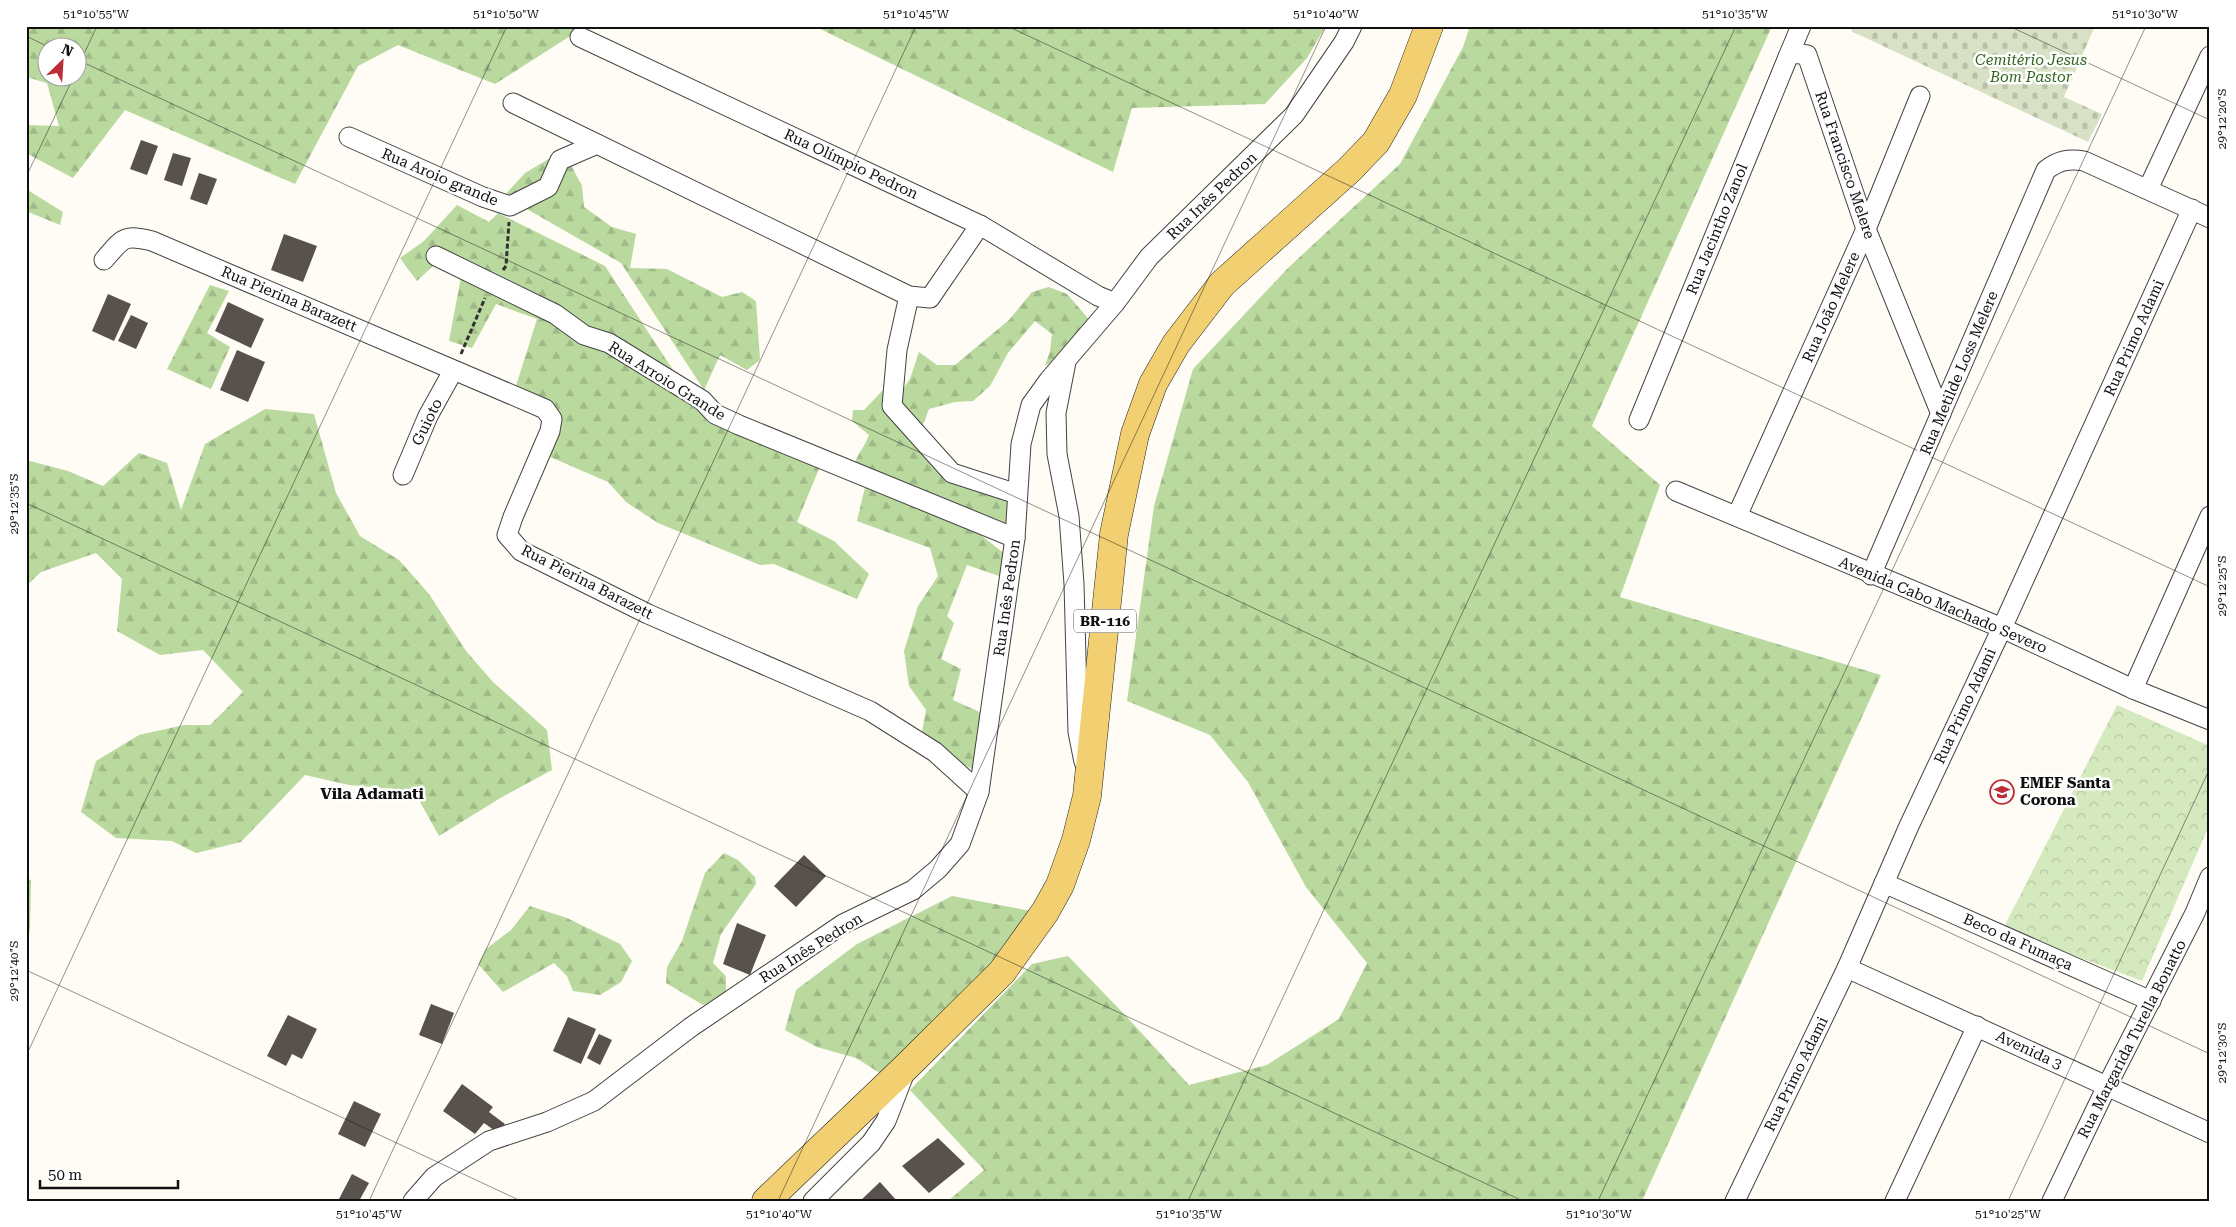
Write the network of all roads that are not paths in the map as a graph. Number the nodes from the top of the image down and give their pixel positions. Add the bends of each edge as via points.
1 (1352, 26) edge
2 (1429, 26) edge
3 (1801, 26) edge
4 (580, 36) dead end
5 (2210, 56) edge
6 (1788, 57) junction
7 (1920, 96) dead end
8 (513, 103) dead end
9 (349, 137) dead end
10 (596, 144) junction
11 (2148, 189) junction
12 (2192, 209) junction
13 (2210, 218) edge
14 (980, 225) junction
15 (1866, 229) junction
16 (436, 256) dead end
17 (104, 260) dead end
18 (909, 296) junction
19 (1115, 303) junction
20 (1066, 361) junction
21 (453, 371) junction
22 (1941, 414) junction
23 (1639, 420) dead end
24 (403, 475) dead end
25 (1676, 491) dead end
26 (1017, 494) junction
27 (1736, 516) junction
28 (2210, 516) edge
29 (1015, 538) junction
30 (1871, 575) junction
31 (2002, 628) junction
32 (2133, 689) junction
33 (2210, 720) edge
34 (1088, 783) junction
35 (980, 792) junction
36 (2210, 877) edge
37 (1884, 883) junction
38 (1847, 968) junction
39 (2151, 1001) junction
40 (1977, 1026) junction
41 (906, 1067) junction
42 (2106, 1086) junction
43 (2210, 1133) edge
44 (413, 1201) edge
45 (766, 1201) edge
46 (813, 1201) edge
47 (1735, 1201) edge
48 (1895, 1201) edge
49 (2052, 1201) edge

1 - 19 street, Rua Inês Pedron via 1294,115 1150,257
2 - 34 main road, BR-116 via 1403,95 1376,142 1222,284 1176,344 1153,384 1135,434 1114,534
3 - 6 street, Rua Jacintho Zanol
4 - 14 street, Rua Olímpio Pedron
5 - 11 street
6 - 15 street, Rua Francisco Melere via 1794,53 1807,54
6 - 23 street, Rua Jacintho Zanol
7 - 15 street, Rua João Melere
8 - 10 street
9 - 10 street, Rua Aroio grande via 510,206 548,187 560,160
10 - 18 street
11 - 12 street
11 - 22 street, Rua Metilde Loss Melere via 2073,159 2058,162 2046,170
12 - 13 street
12 - 31 street, Rua Primo Adami
14 - 18 street via 930,298
14 - 19 street, Rua Olímpio Pedron
15 - 22 street, Rua Francisco Melere
15 - 27 street, Rua João Melere
16 - 29 street, Rua Arroio Grande via 556,314 584,335 609,343 702,400 715,414
17 - 21 street, Rua Pierina Barazett via 120,242 132,236 152,241
18 - 26 street via 897,350 892,406 952,473
19 - 20 street, Rua Inês Pedron
20 - 26 street, Rua Inês Pedron via 1031,405 1021,444
20 - 34 street, Rua Inês Pedron via 1056,413 1056,454 1069,516 1078,732
21 - 24 street, Guioto via 428,416
21 - 35 street, Rua Pierina Barazett via 546,409 552,418 550,431 508,535 520,551 648,614 870,712 935,752
22 - 30 street, Rua Metilde Loss Melere
25 - 27 street, Avenida Cabo Machado Severo
26 - 29 street, Rua Inês Pedron
27 - 30 street, Avenida Cabo Machado Severo
28 - 32 street
29 - 35 street, Rua Inês Pedron
30 - 31 street, Avenida Cabo Machado Severo
31 - 32 street, Avenida Cabo Machado Severo
31 - 37 street, Rua Primo Adami
32 - 33 street, Avenida Cabo Machado Severo
34 - 41 main road, BR-116 via 1076,840 1060,885 1045,912 1002,972
35 - 44 street, Rua Inês Pedron via 960,844 913,890 843,924 691,1027 594,1101 546,1122 489,1140 434,1177
36 - 39 street, Rua Margarida Turella Bonatto
37 - 38 street, Rua Primo Adami
37 - 39 street, Beco da Fumaça
38 - 40 street, Avenida 3
38 - 47 street, Rua Primo Adami
39 - 42 street, Rua Margarida Turella Bonatto
40 - 42 street, Avenida 3
40 - 48 street
41 - 45 main road, BR-116
41 - 46 street via 886,1121 871,1143
42 - 43 street, Avenida 3
42 - 49 street, Rua Margarida Turella Bonatto

